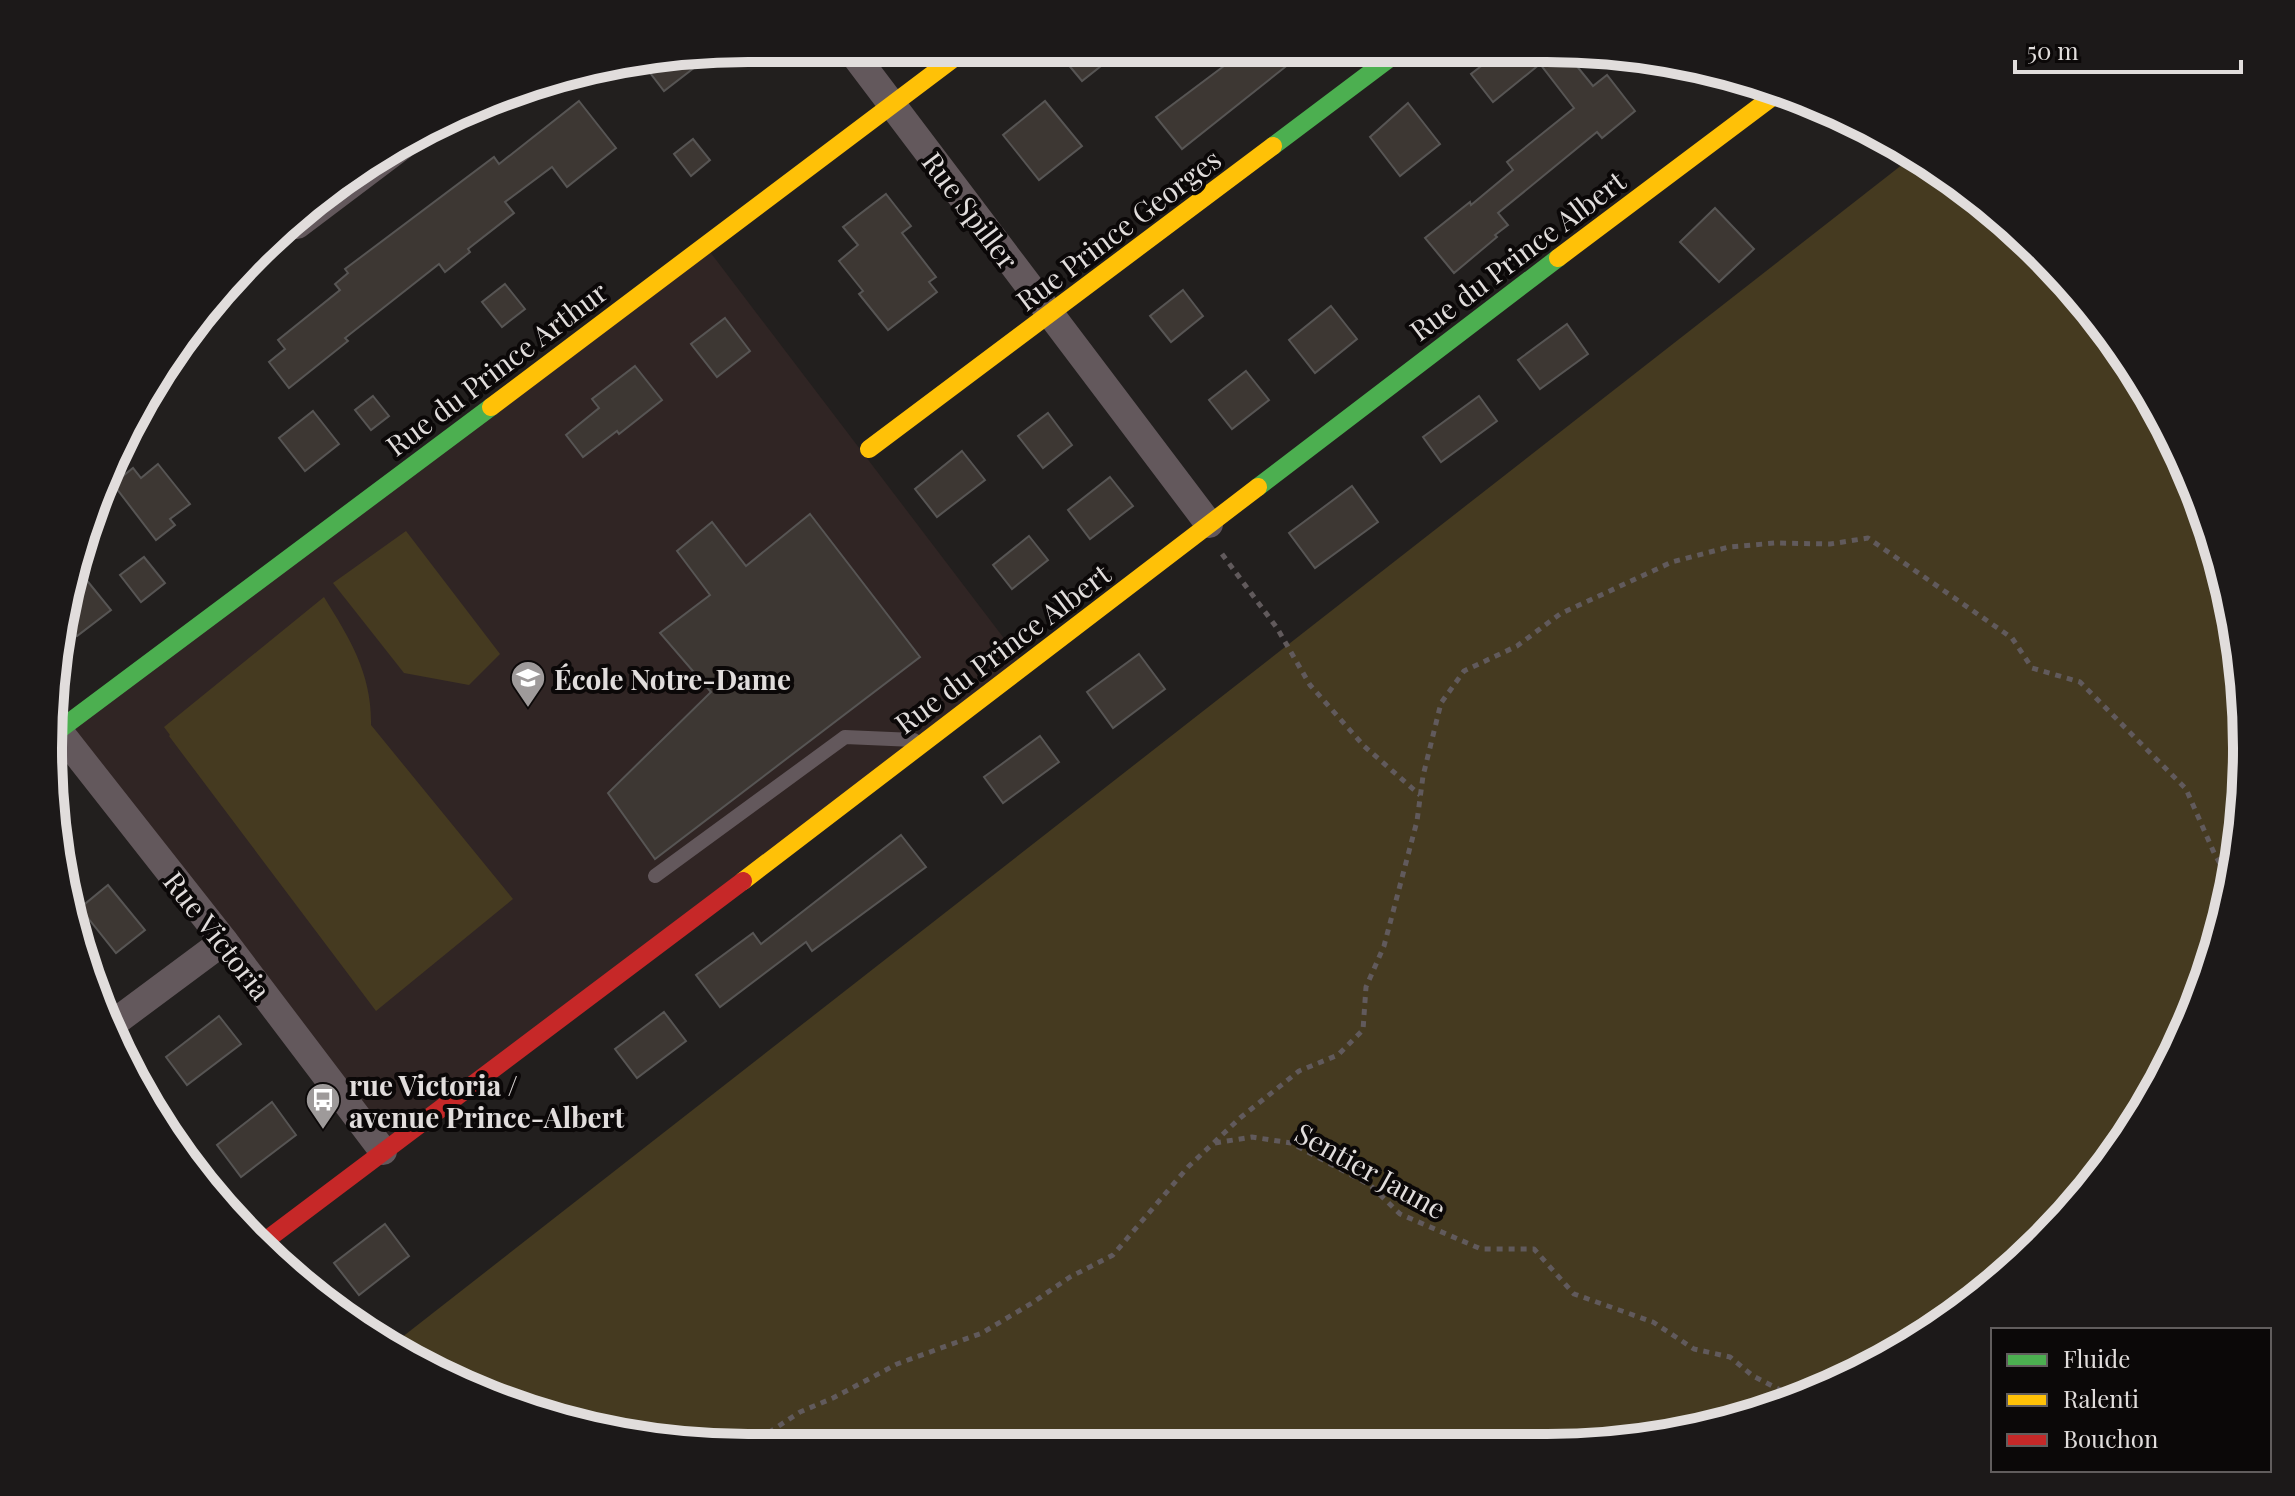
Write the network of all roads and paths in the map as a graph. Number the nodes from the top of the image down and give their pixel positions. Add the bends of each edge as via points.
1 (860, 62) edge
2 (949, 62) edge
3 (1385, 62) edge
4 (1770, 99) edge
5 (892, 106) junction
6 (1050, 316) junction
7 (869, 449) dead end
8 (1214, 537) junction
9 (63, 720) edge
10 (62, 735) edge
11 (926, 741) junction
12 (1421, 796) junction
13 (2222, 867) edge
14 (655, 876) dead end
15 (224, 941) junction
16 (118, 1020) edge
17 (1213, 1143) junction
18 (383, 1151) junction
19 (269, 1238) edge
20 (1784, 1392) edge
21 (767, 1434) edge

1 - 5 street, Rue Spiller
2 - 5 street, Rue du Prince Arthur
3 - 6 street, Rue Prince Georges
4 - 8 street, Rue du Prince Albert
5 - 6 street, Rue Spiller
5 - 9 street, Rue du Prince Arthur
6 - 7 street, Rue Prince Georges
6 - 8 street, Rue Spiller
8 - 11 street, Rue du Prince Albert
8 - 12 path via 1310,685 1364,746
10 - 15 street, Rue Victoria
11 - 14 lane via 845,737
11 - 18 street, Rue du Prince Albert
12 - 13 path via 1441,703 1464,671 1517,646 1560,614 1672,562 1729,547 1868,538 2012,638 2032,668 2080,682 2186,789
12 - 17 path via 1384,946 1366,987 1363,1030 1338,1055 1299,1071
15 - 16 street
15 - 18 street, Rue Victoria
17 - 20 path, Sentier Jaune via 1252,1137 1291,1143 1370,1185 1400,1214 1481,1249 1534,1249 1574,1294 1653,1322 1694,1349 1730,1357
17 - 21 path via 1113,1255 982,1333 897,1364
18 - 19 street, Rue du Prince Albert

